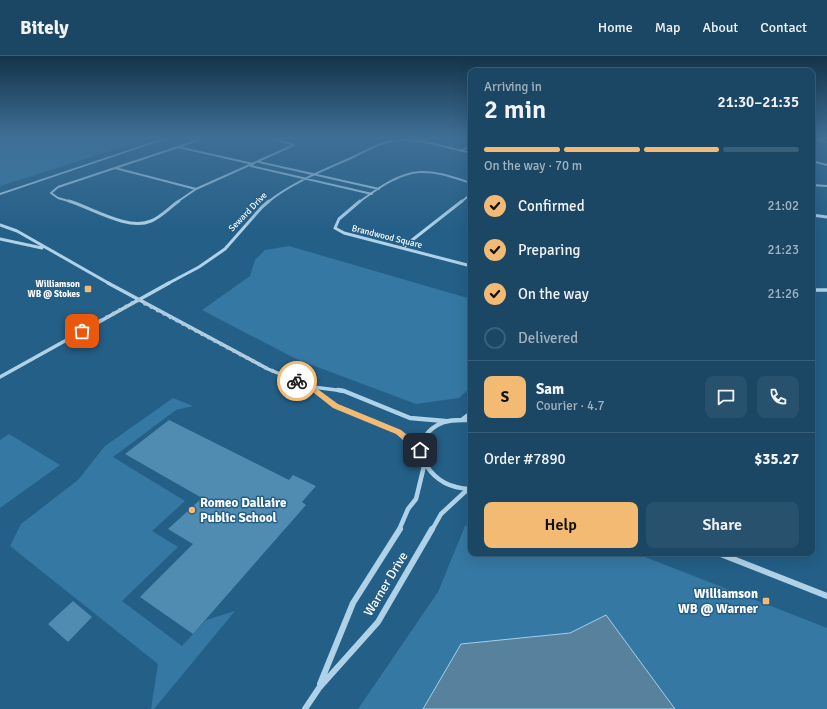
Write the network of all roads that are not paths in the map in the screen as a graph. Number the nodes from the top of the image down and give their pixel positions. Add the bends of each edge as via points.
1 (77, 168) edge
2 (114, 168) edge
3 (117, 168) edge
4 (244, 168) edge
5 (266, 168) edge
6 (286, 168) edge
7 (328, 168) edge
8 (314, 175) junction
9 (308, 179) junction
10 (468, 182) edge
11 (815, 185) edge
12 (827, 186) edge
13 (196, 189) junction
14 (379, 190) junction
15 (0, 194) edge
16 (372, 194) junction
17 (468, 196) edge
18 (815, 215) edge
19 (827, 217) edge
20 (0, 225) edge
21 (0, 239) edge
22 (402, 248) junction
23 (46, 250) junction
24 (468, 265) edge
25 (815, 290) edge
26 (827, 290) edge
27 (138, 300) junction
28 (0, 377) edge
29 (311, 387) junction
30 (468, 415) edge
31 (463, 419) junction
32 (468, 420) edge
33 (445, 421) junction
34 (420, 450) junction
35 (424, 466) junction
36 (468, 488) edge
37 (468, 489) edge
38 (726, 556) edge
39 (827, 596) edge
40 (319, 688) junction
41 (305, 709) edge

1 - 15 street
2 - 13 street via 58,187 51,192 58,198 122,222 136,224 151,221
3 - 13 street
4 - 13 street
5 - 9 street
6 - 8 street
7 - 8 street, Seward Drive
8 - 9 street, Seward Drive
8 - 14 street
9 - 16 street
9 - 27 street, Seward Drive via 274,196 225,249 199,267
10 - 14 street, Brandwood Square via 428,172 414,172
11 - 12 street
14 - 16 street, Brandwood Square
16 - 22 street, Brandwood Square via 338,220 336,228 344,233
17 - 22 street
18 - 19 street
20 - 23 street via 17,231
21 - 23 street
22 - 24 street, Brandwood Square
23 - 27 street
25 - 26 street
27 - 28 street, Seward Drive
27 - 29 street via 268,369
29 - 33 street via 344,391 410,418
29 - 34 street via 336,406 399,432
30 - 31 street
31 - 32 street
31 - 33 street
33 - 34 street via 427,432
34 - 35 street
35 - 36 street via 442,482
35 - 40 street, Warner Drive via 416,499 353,603
37 - 40 street, Warner Drive via 441,514 378,622
38 - 39 street
40 - 41 street, Warner Drive

